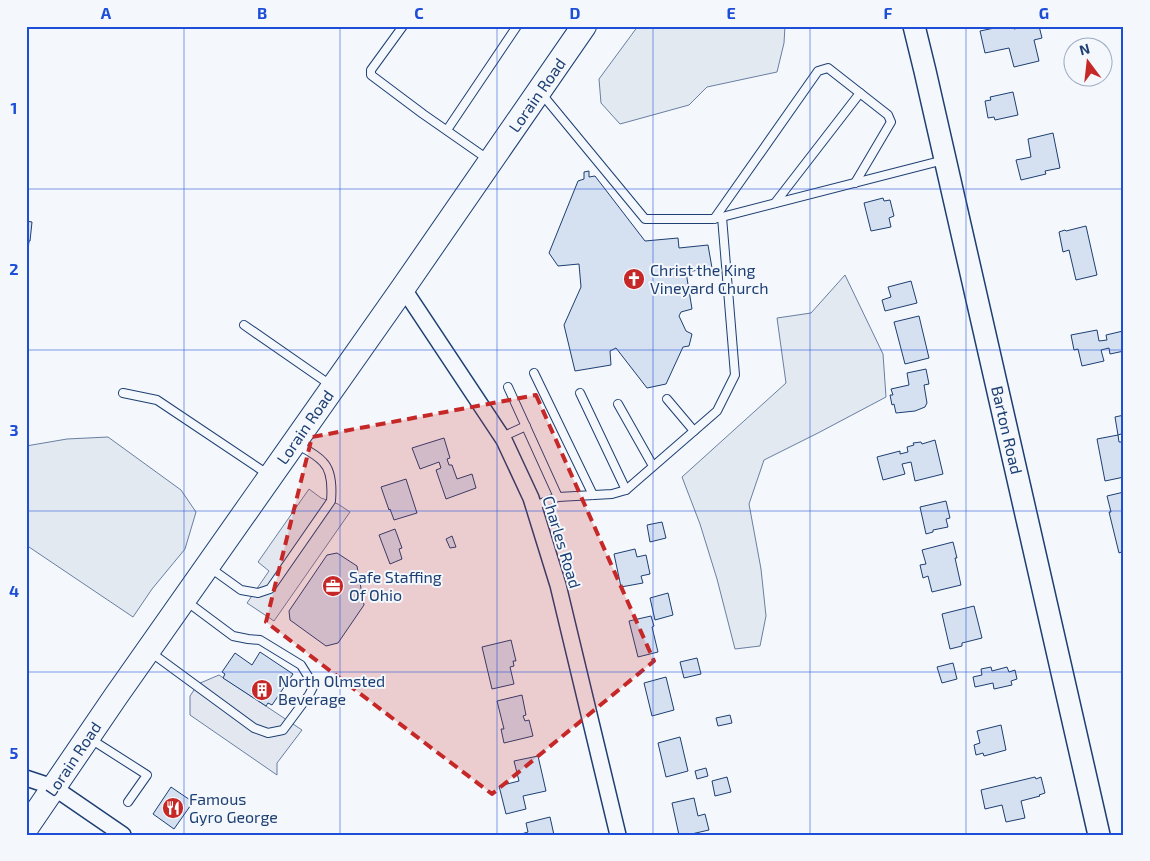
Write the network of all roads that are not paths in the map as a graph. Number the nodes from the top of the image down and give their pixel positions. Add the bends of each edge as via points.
1 (402, 26) edge
2 (518, 26) edge
3 (584, 26) edge
4 (914, 26) edge
5 (539, 91) junction
6 (860, 93) junction
7 (447, 130) junction
8 (945, 160) junction
9 (491, 161) junction
10 (855, 183) junction
11 (775, 203) junction
12 (718, 218) junction
13 (403, 288) junction
14 (244, 325) dead end
15 (534, 373) dead end
16 (333, 387) junction
17 (508, 387) dead end
18 (123, 393) dead end
19 (580, 393) dead end
20 (667, 399) dead end
21 (618, 404) dead end
22 (526, 426) junction
23 (694, 431) junction
24 (502, 437) junction
25 (294, 443) junction
26 (653, 466) junction
27 (270, 477) junction
28 (626, 490) junction
29 (593, 495) junction
30 (558, 497) junction
31 (534, 506) junction
32 (207, 566) junction
33 (184, 600) junction
34 (148, 650) junction
35 (88, 737) junction
36 (26, 778) edge
37 (53, 787) junction
38 (128, 802) dead end
39 (26, 828) edge
40 (123, 835) edge
41 (618, 835) edge
42 (1100, 835) edge

1 - 7 lane via 371,70 371,75
2 - 7 lane
3 - 5 main road, Lorain Road
4 - 8 street, Barton Road
5 - 9 main road, Lorain Road
5 - 12 lane via 645,219
6 - 10 lane via 888,115 891,122
6 - 11 lane
6 - 12 lane via 828,68 818,71
7 - 9 lane
8 - 10 lane
8 - 42 street, Barton Road
9 - 13 main road, Lorain Road
10 - 11 lane
11 - 12 lane
12 - 23 lane via 735,375 717,411
13 - 16 main road, Lorain Road
13 - 24 street, Charles Road
14 - 16 lane
15 - 29 lane
16 - 25 main road, Lorain Road
17 - 22 lane
18 - 27 lane via 157,400
19 - 28 lane
20 - 23 lane
21 - 26 lane
22 - 24 lane
22 - 30 lane
23 - 26 lane
24 - 31 street, Charles Road
25 - 27 main road, Lorain Road
25 - 32 lane via 325,463 332,489 331,501 270,589 258,593 240,590
26 - 28 lane
27 - 32 main road, Lorain Road
28 - 29 lane
29 - 30 lane
30 - 31 lane
31 - 41 street, Charles Road via 558,585
32 - 33 main road, Lorain Road
33 - 34 main road, Lorain Road
33 - 34 lane via 233,636 260,640 301,665 313,687 309,694 283,730 268,733 254,728
34 - 35 main road, Lorain Road
35 - 37 main road, Lorain Road
35 - 38 lane via 147,775
36 - 37 street
37 - 39 main road, Lorain Road
37 - 40 street

